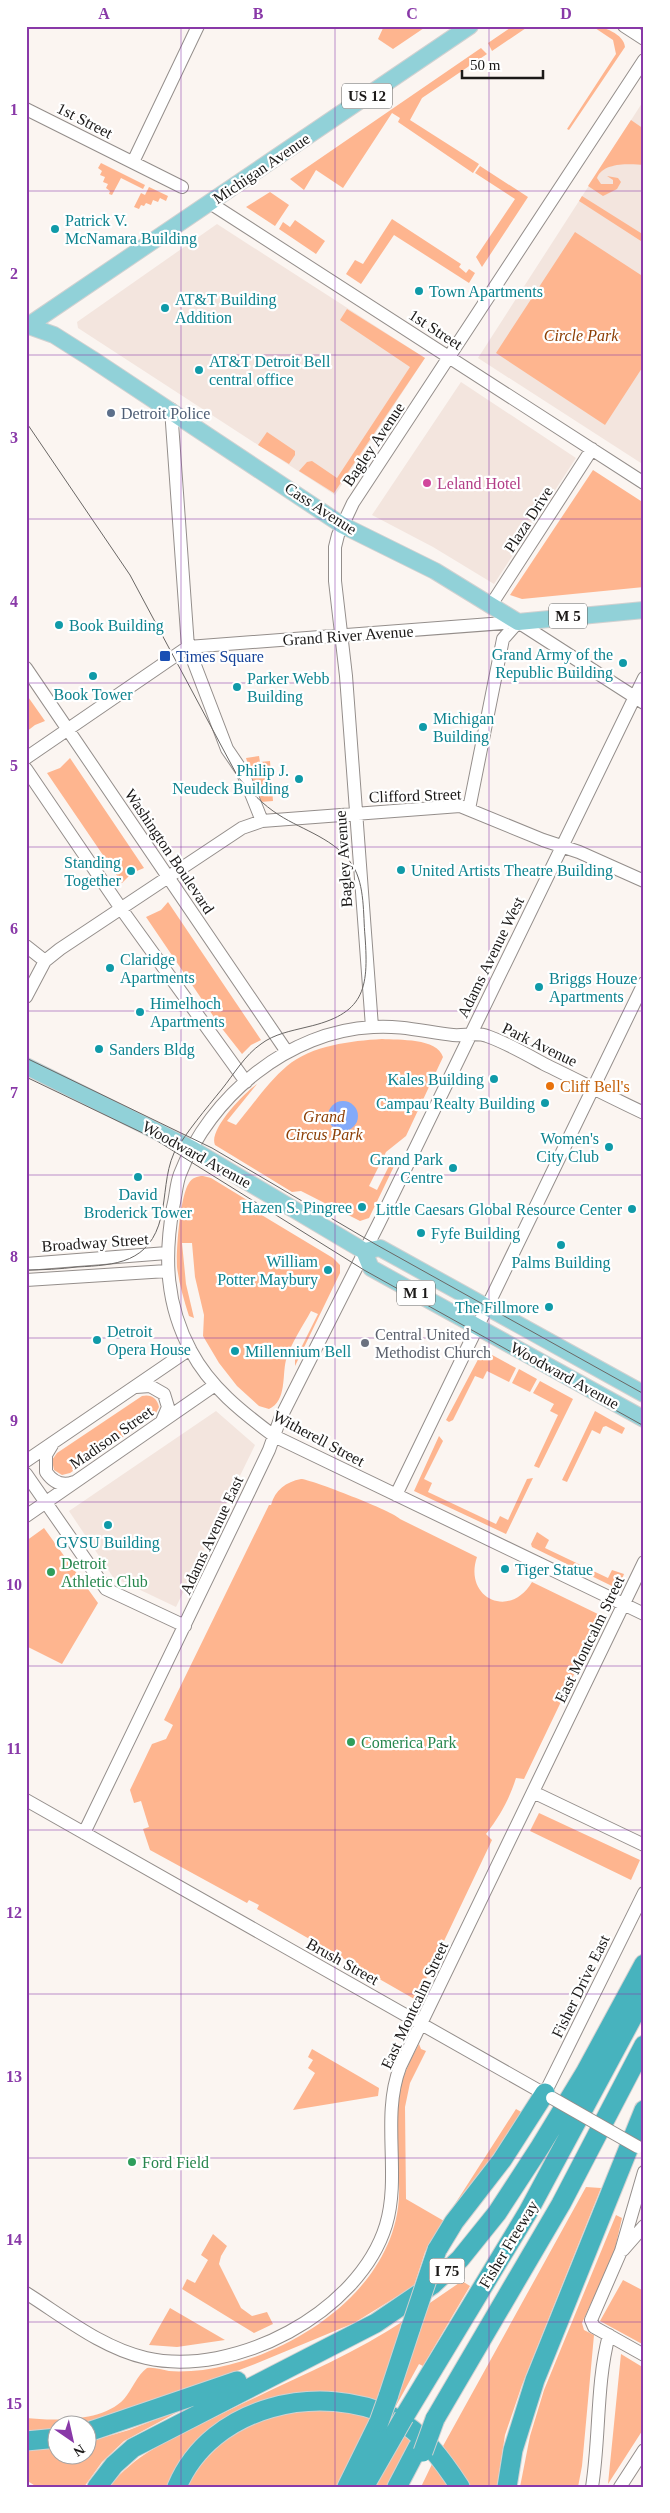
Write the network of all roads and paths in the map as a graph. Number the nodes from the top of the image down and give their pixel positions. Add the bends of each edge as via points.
1 (198, 26) edge
2 (470, 26) edge
3 (624, 26) edge
4 (644, 39) edge
5 (644, 60) edge
6 (26, 109) edge
7 (133, 162) junction
8 (182, 186) dead end
9 (210, 203) junction
10 (27, 326) edge
11 (450, 357) junction
12 (171, 409) junction
13 (592, 449) junction
14 (644, 483) edge
15 (342, 525) junction
16 (491, 605) junction
17 (644, 610) edge
18 (518, 622) junction
19 (342, 636) junction
20 (188, 647) junction
21 (26, 668) edge
22 (644, 678) edge
23 (639, 700) edge
24 (68, 730) junction
25 (26, 758) edge
26 (26, 769) edge
27 (469, 810) junction
28 (356, 813) junction
29 (262, 821) junction
30 (563, 846) junction
31 (168, 878) junction
32 (644, 881) edge
33 (122, 910) junction
34 (26, 946) edge
35 (45, 961) junction
36 (644, 983) edge
37 (26, 997) edge
38 (372, 1027) junction
39 (469, 1036) junction
40 (287, 1052) junction
41 (26, 1066) edge
42 (246, 1082) junction
43 (592, 1088) junction
44 (644, 1113) edge
45 (192, 1149) junction
46 (364, 1251) junction
47 (167, 1253) junction
48 (26, 1264) edge
49 (167, 1271) junction
50 (26, 1280) edge
51 (488, 1307) junction
52 (478, 1326) junction
53 (190, 1349) junction
54 (215, 1385) junction
55 (134, 1388) junction
56 (644, 1394) edge
57 (644, 1419) edge
58 (158, 1424) junction
59 (274, 1436) junction
60 (54, 1443) junction
61 (26, 1461) edge
62 (26, 1474) edge
63 (75, 1482) junction
64 (396, 1495) junction
65 (46, 1502) junction
66 (26, 1516) edge
67 (644, 1562) edge
68 (623, 1604) junction
69 (644, 1614) edge
70 (185, 1626) junction
71 (534, 1792) junction
72 (26, 1800) edge
73 (84, 1833) junction
74 (644, 1845) edge
75 (644, 1893) edge
76 (644, 1964) edge
77 (644, 1996) edge
78 (422, 2024) junction
79 (644, 2045) edge
80 (548, 2096) junction
81 (644, 2110) edge
82 (641, 2148) edge
83 (644, 2172) edge
84 (644, 2226) edge
85 (621, 2252) junction
86 (26, 2293) edge
87 (609, 2335) junction
88 (316, 2353) junction
89 (644, 2355) edge
90 (98, 2429) edge
91 (48, 2439) edge
92 (26, 2441) edge
93 (420, 2450) junction
94 (644, 2450) edge
95 (97, 2487) edge
96 (177, 2487) edge
97 (347, 2487) edge
98 (364, 2487) edge
99 (397, 2487) edge
100 (408, 2487) edge
101 (460, 2487) edge
102 (507, 2487) edge
103 (592, 2487) edge
104 (620, 2487) edge

1 - 7 street
2 - 9 main road, Michigan Avenue / US 12
3 - 4 street
5 - 11 street, Bagley Avenue
6 - 7 street, 1st Street
7 - 8 street, 1st Street
9 - 10 main road, Michigan Avenue / US 12
9 - 11 street, 1st Street
10 - 12 main road, Cass Avenue via 54,335
11 - 13 street, 1st Street
11 - 15 street, Bagley Avenue
12 - 15 main road, Cass Avenue
12 - 20 street
13 - 14 street, 1st Street
13 - 16 street, Plaza Drive
15 - 16 main road, Cass Avenue via 435,570
15 - 19 street, Bagley Avenue via 335,561
16 - 18 main road, Cass Avenue
17 - 18 main road, Grand River Avenue / M 5
18 - 19 street, Grand River Avenue
18 - 23 street, Cass Avenue
18 - 27 street via 503,639
19 - 20 street, Grand River Avenue
19 - 28 street, Bagley Avenue
20 - 24 street
20 - 29 street via 226,749 242,771
21 - 24 street, Washington Boulevard
22 - 23 street, Adams Avenue West
23 - 30 street, Adams Avenue West
24 - 25 street
24 - 31 street, Washington Boulevard
26 - 33 street
27 - 28 street, Clifford Street via 449,807
27 - 30 street, Clifford Street
28 - 29 street, Clifford Street
28 - 38 street, Bagley Avenue
29 - 31 street, Clifford Street via 242,828
30 - 32 street, Clifford Street
30 - 39 street, Adams Avenue West
31 - 33 street, Clifford Street
31 - 40 street, Washington Boulevard
33 - 35 street, Clifford Street
33 - 42 street
34 - 35 street
35 - 37 street, Clifford Street
36 - 43 street
38 - 39 street, Park Avenue via 414,1028
38 - 40 street, Park Avenue via 338,1032
39 - 43 street, Park Avenue via 484,1035
39 - 46 street, Adams Avenue West
40 - 42 street, Park Avenue
41 - 45 main road, Woodward Avenue
42 - 45 street, Park Avenue via 226,1101
43 - 44 street, Park Avenue
43 - 51 street
45 - 46 main road, Woodward Avenue
45 - 47 street, Witherell Street via 179,1176
46 - 51 main road, Woodward Avenue / M 1 via 380,1248
46 - 52 main road, Woodward Avenue / M 1 via 371,1268
46 - 59 street, Adams Avenue East
47 - 48 street, Broadway Street
47 - 49 street, Witherell Street
49 - 50 street, Broadway Street
49 - 53 street, Witherell Street via 172,1303
51 - 52 street
51 - 56 main road, Woodward Avenue / M 1
52 - 57 main road, Woodward Avenue / M 1
52 - 64 street
53 - 54 street, Witherell Street
53 - 55 street, Madison Street
54 - 58 street, Madison Street
54 - 59 street, Witherell Street
55 - 58 street via 150,1386 164,1394 168,1407
55 - 60 street, Madison Street
58 - 63 street, Madison Street
59 - 64 street, Witherell Street
59 - 70 street, Adams Avenue East
60 - 61 street, Madison Street
60 - 63 street via 46,1455 46,1472 58,1483
62 - 65 street
63 - 65 street, Madison Street
64 - 68 street, Witherell Street
65 - 66 street, Madison Street
65 - 70 street via 106,1589
67 - 68 street, East Montcalm Street
68 - 69 street, Witherell Street
68 - 71 street, East Montcalm Street
70 - 73 street, Adams Avenue East
71 - 74 street
71 - 78 street, East Montcalm Street
72 - 73 street, Brush Street
73 - 78 street, Brush Street
75 - 80 street, Fisher Drive East
76 - 88 highway, I 75 via 585,2073 540,2147 497,2213 460,2259 432,2286 404,2305
77 - 98 highway, Fisher Freeway via 528,2212
78 - 80 street, Brush Street
78 - 86 street, East Montcalm Street via 396,2078 390,2208 382,2237 364,2271 328,2306 282,2335 225,2356 165,2362 122,2351
79 - 93 highway, Fisher Freeway, bridge via 561,2204
80 - 82 street, Brush Street, bridge
80 - 97 highway, bridge via 454,2222 437,2250 379,2422
81 - 102 highway via 535,2380 513,2450
83 - 85 street
84 - 85 street
85 - 87 street via 591,2322
87 - 89 street
87 - 103 street via 603,2358
88 - 90 highway
88 - 95 highway, I 75 via 132,2448
91 - 92 highway
93 - 99 highway
93 - 100 highway
94 - 104 street
96 - 101 highway via 199,2452 220,2433 274,2406 306,2400 370,2408 397,2419 432,2448

